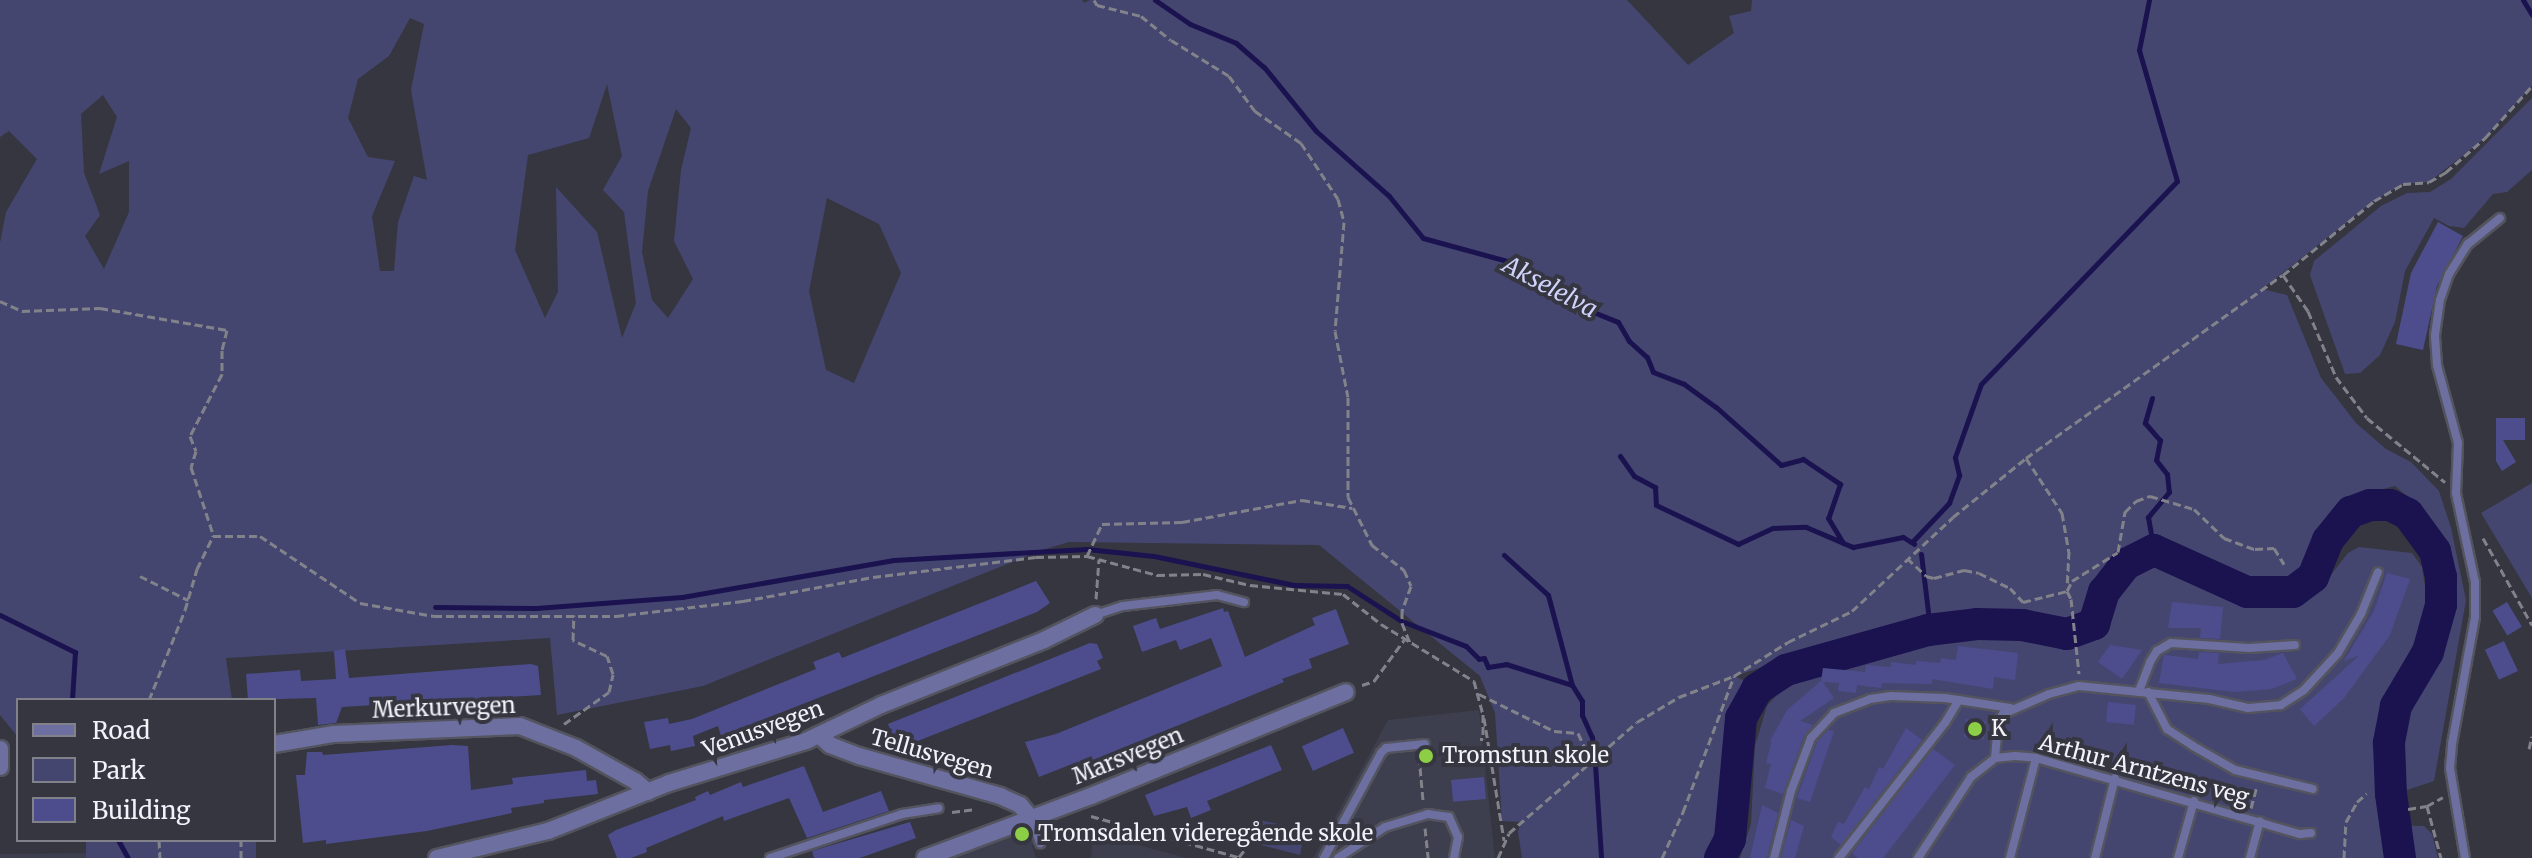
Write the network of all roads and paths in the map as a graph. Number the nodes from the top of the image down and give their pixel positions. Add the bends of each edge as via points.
1 (1094, 0) edge
2 (2532, 86) edge
3 (2500, 218) dead end
4 (2283, 275) junction
5 (0, 301) edge
6 (2026, 458) junction
7 (2456, 493) junction
8 (1353, 508) junction
9 (213, 536) junction
10 (2483, 538) dead end
11 (1087, 556) junction
12 (1907, 557) junction
13 (1099, 559) junction
14 (2284, 564) dead end
15 (2378, 572) dead end
16 (140, 576) dead end
17 (2067, 591) junction
18 (188, 600) junction
19 (1244, 602) dead end
20 (1097, 614) junction
21 (574, 615) junction
22 (2532, 625) edge
23 (1404, 640) junction
24 (1410, 643) junction
25 (2295, 645) dead end
26 (1734, 676) junction
27 (2079, 686) junction
28 (1346, 692) joint
29 (2144, 692) junction
30 (1479, 694) junction
31 (150, 698) edge
32 (1959, 700) junction
33 (2010, 708) junction
34 (1483, 714) junction
35 (548, 735) junction
36 (819, 735) junction
37 (2532, 736) edge
38 (1480, 739) dead end
39 (276, 744) edge
40 (1425, 744) dead end
41 (0, 749) edge
42 (2529, 749) dead end
43 (1, 755) edge
44 (1995, 758) junction
45 (2036, 758) junction
46 (1420, 759) dead end
47 (1591, 761) junction
48 (0, 767) edge
49 (2259, 777) junction
50 (2115, 778) junction
51 (1367, 779) junction
52 (1414, 781) dead end
53 (1422, 781) junction
54 (1376, 784) dead end
55 (2313, 789) dead end
56 (2453, 790) junction
57 (648, 792) junction
58 (2367, 793) dead end
59 (1423, 800) dead end
60 (2194, 801) junction
61 (2427, 806) junction
62 (1061, 807) junction
63 (939, 808) dead end
64 (2408, 809) dead end
65 (1424, 815) junction
66 (1031, 818) junction
67 (2249, 818) junction
68 (2260, 821) junction
69 (2311, 833) dead end
70 (1253, 839) dead end
71 (1504, 840) junction
72 (1040, 843) dead end
73 (437, 858) edge
74 (770, 858) edge
75 (925, 858) edge
76 (1240, 858) edge
77 (1324, 858) edge
78 (1338, 858) edge
79 (1428, 858) edge
80 (1454, 858) edge
81 (1498, 858) edge
82 (1662, 858) edge
83 (1774, 858) edge
84 (1839, 858) edge
85 (1918, 858) edge
86 (2010, 858) edge
87 (2095, 858) edge
88 (2178, 858) edge
89 (2250, 858) edge
90 (2344, 858) edge
91 (2441, 858) edge
92 (2465, 858) edge

1 - 8 path via 1141,16 1229,76 1255,111 1301,143 1338,199 1344,222 1335,331 1348,397 1348,497
2 - 4 path via 2446,172 2429,182 2403,184 2374,201
3 - 7 lane via 2468,244 2440,300 2437,365 2458,443
4 - 6 path
4 - 7 path via 2308,311 2336,377 2367,418
5 - 9 path via 22,311 100,308 227,330 222,374 190,436 196,451 191,467
6 - 12 path
6 - 17 path via 2062,513 2069,551
7 - 56 lane via 2475,582 2475,617 2452,744
8 - 11 path via 1302,500 1182,522 1102,524
8 - 24 path via 1372,545 1404,570 1411,586 1402,611
9 - 18 path
9 - 21 path via 260,536 360,603 434,616
10 - 22 path
11 - 13 path
11 - 21 path via 873,577 743,601 616,616
12 - 17 path via 1934,578 1964,570 1979,573 2010,588 2023,602
12 - 26 path via 1852,611
13 - 20 path
13 - 23 path via 1157,575 1203,574 1274,588 1331,591
14 - 17 path via 2274,548 2255,549 2224,538 2194,509 2150,496 2125,512 2118,552 2072,581
15 - 29 lane via 2338,653 2304,690 2281,705 2262,710
16 - 18 path
17 - 27 path
18 - 31 path
19 - 20 lane via 1217,595
20 - 36 street, Venusvegen
21 - 35 path via 573,640 607,656 613,674 609,692
23 - 24 path
23 - 28 path via 1374,681
24 - 30 path via 1469,677
25 - 29 lane via 2171,643 2150,662
26 - 47 path via 1679,697 1637,722
26 - 82 path
27 - 29 lane
27 - 33 lane
28 - 62 street, Marsvegen
29 - 49 lane via 2167,729 2235,770
30 - 34 path
30 - 47 path via 1554,731 1578,733
32 - 33 lane
32 - 83 lane via 1878,697 1850,704 1827,718 1811,738 1798,772
32 - 84 lane
33 - 44 lane via 1998,721
34 - 38 path
34 - 71 path
35 - 39 street, Merkurvegen via 520,726 476,725 334,734
35 - 57 street, Merkurvegen
36 - 57 street, Venusvegen
36 - 66 street, Tellusvegen via 842,751 1000,796 1020,805
37 - 42 path
40 - 51 lane via 1386,748
41 - 43 street
43 - 48 street
44 - 45 lane, Arthur Arntzens veg
44 - 85 lane via 1971,777
45 - 50 lane, Arthur Arntzens veg
45 - 86 lane
46 - 53 path
47 - 71 path
49 - 55 lane
49 - 67 path
50 - 60 lane, Arthur Arntzens veg
50 - 87 lane
51 - 54 lane
51 - 77 lane
52 - 53 path
53 - 59 path
56 - 61 path
56 - 92 lane
57 - 73 street, Venusvegen via 548,831
58 - 90 path via 2346,822
60 - 67 lane, Arthur Arntzens veg
60 - 88 lane
61 - 64 path
61 - 91 path
62 - 66 street, Marsvegen
62 - 76 path
63 - 74 lane via 902,814
65 - 78 lane via 1385,827
65 - 79 path
65 - 80 lane via 1449,817 1458,837
66 - 72 lane
66 - 75 street, Marsvegen
67 - 68 lane, Arthur Arntzens veg
68 - 69 lane, Arthur Arntzens veg
68 - 89 lane
70 - 76 path
71 - 81 path

